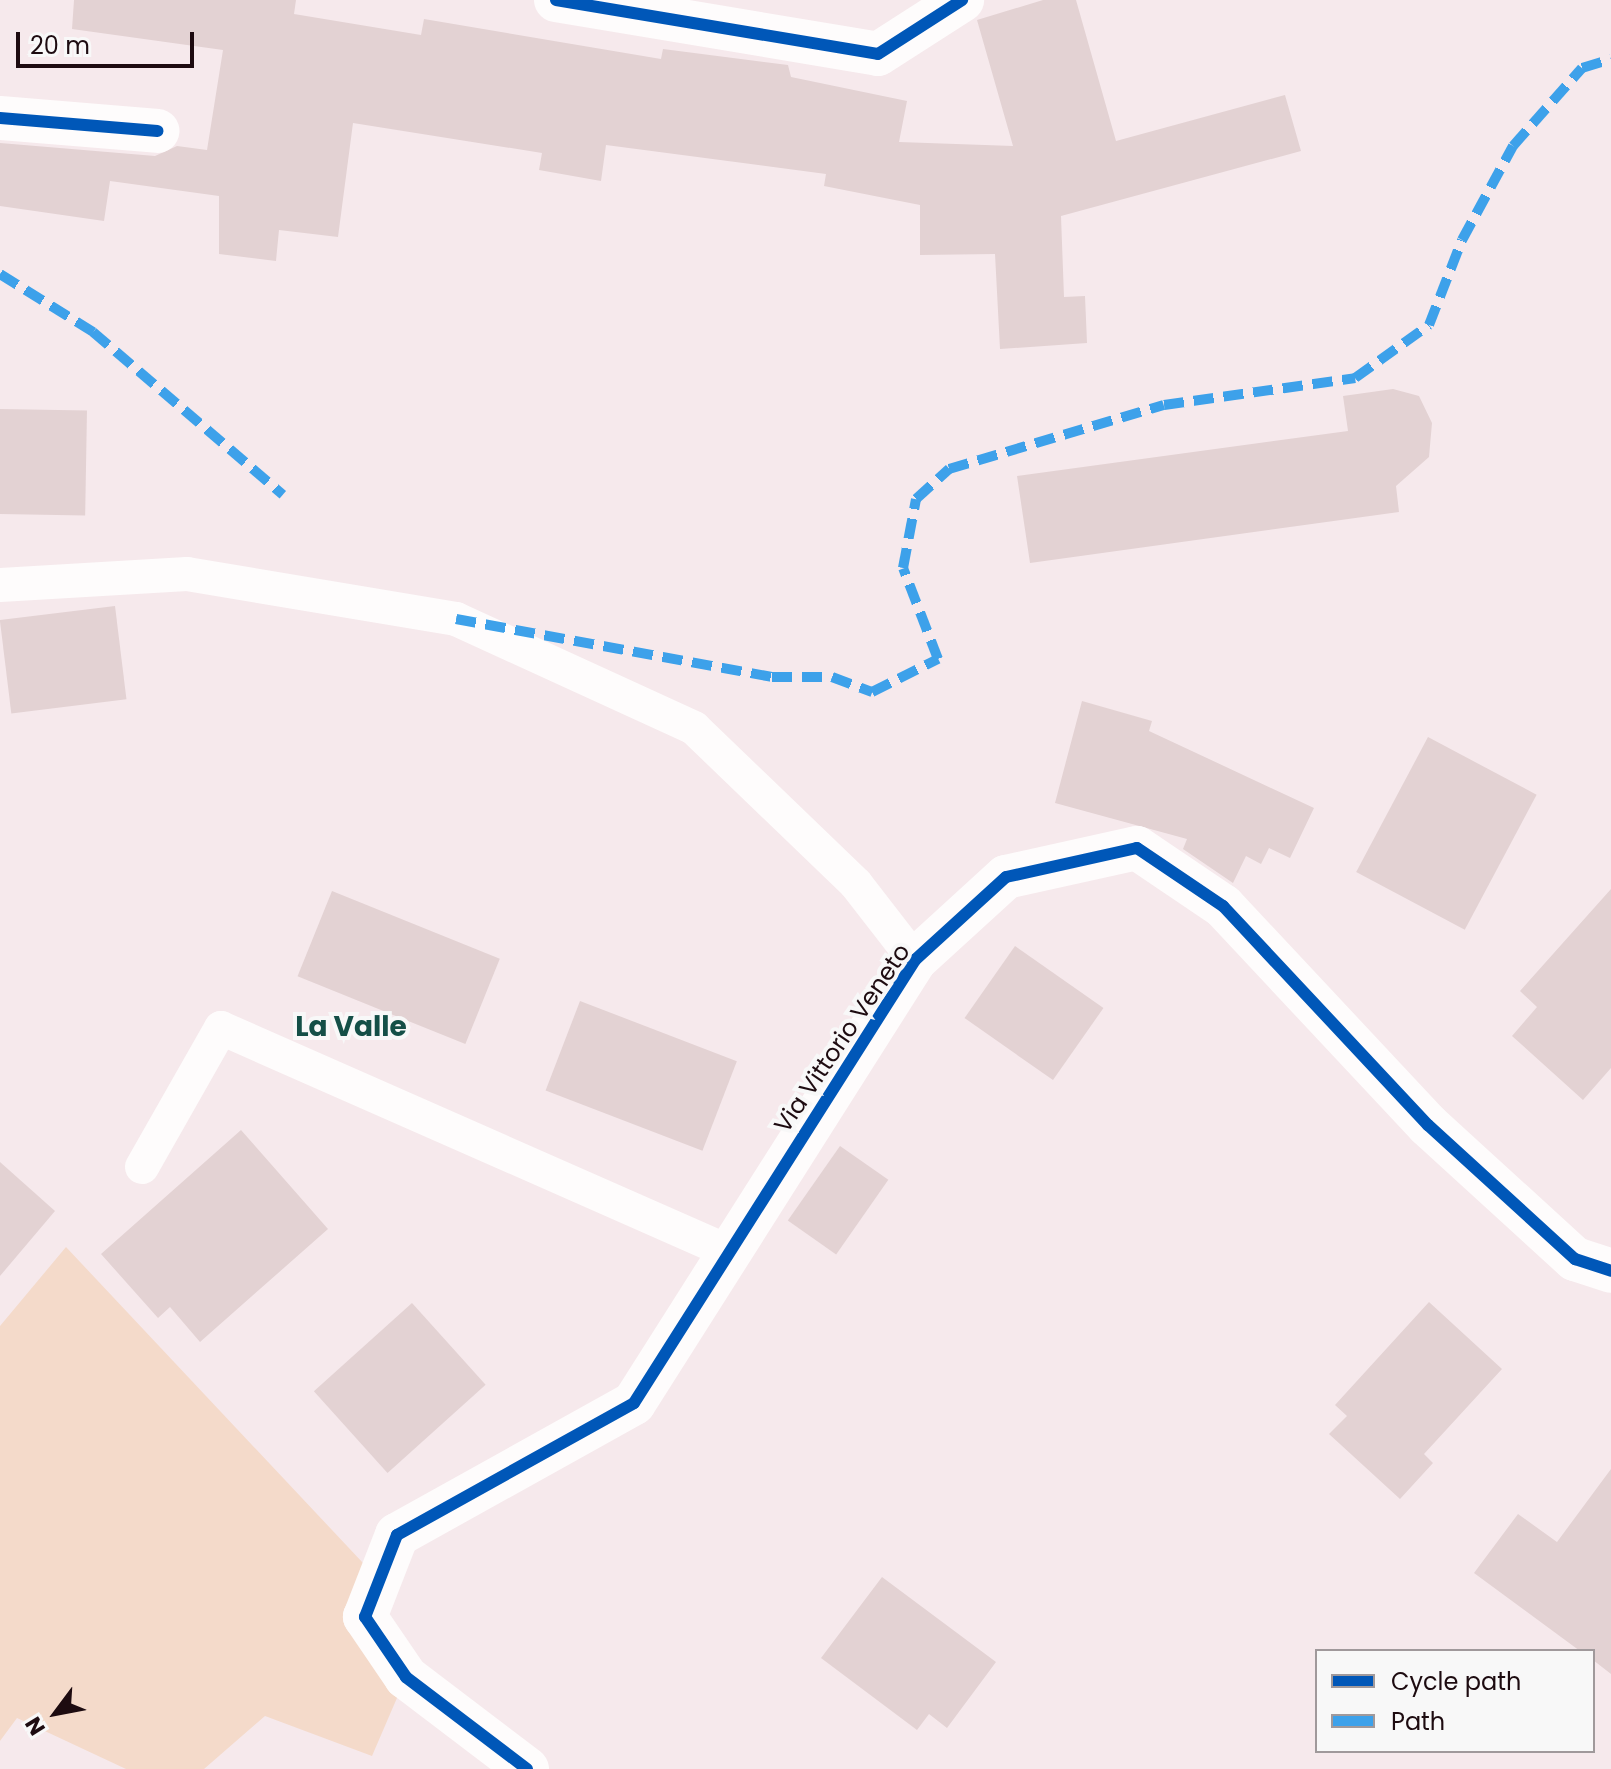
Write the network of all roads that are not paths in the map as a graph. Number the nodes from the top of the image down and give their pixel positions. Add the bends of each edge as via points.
1 (556, 0) edge
2 (962, 0) edge
3 (0, 118) edge
4 (157, 131) dead end
5 (0, 585) edge
6 (915, 960) junction
7 (142, 1167) dead end
8 (729, 1252) junction
9 (1611, 1271) edge
10 (527, 1769) edge

1 - 2 street via 878,54
3 - 4 street
5 - 6 lane via 187,574 456,619 694,728 856,884
6 - 8 street, Via Vittorio Veneto
6 - 9 street, Via Vittorio Veneto via 1006,877 1137,848 1223,906 1354,1038 1428,1125 1575,1259
7 - 8 lane via 221,1028
8 - 10 street, Via Vittorio Veneto via 634,1403 397,1535 379,1580 365,1617 406,1677

